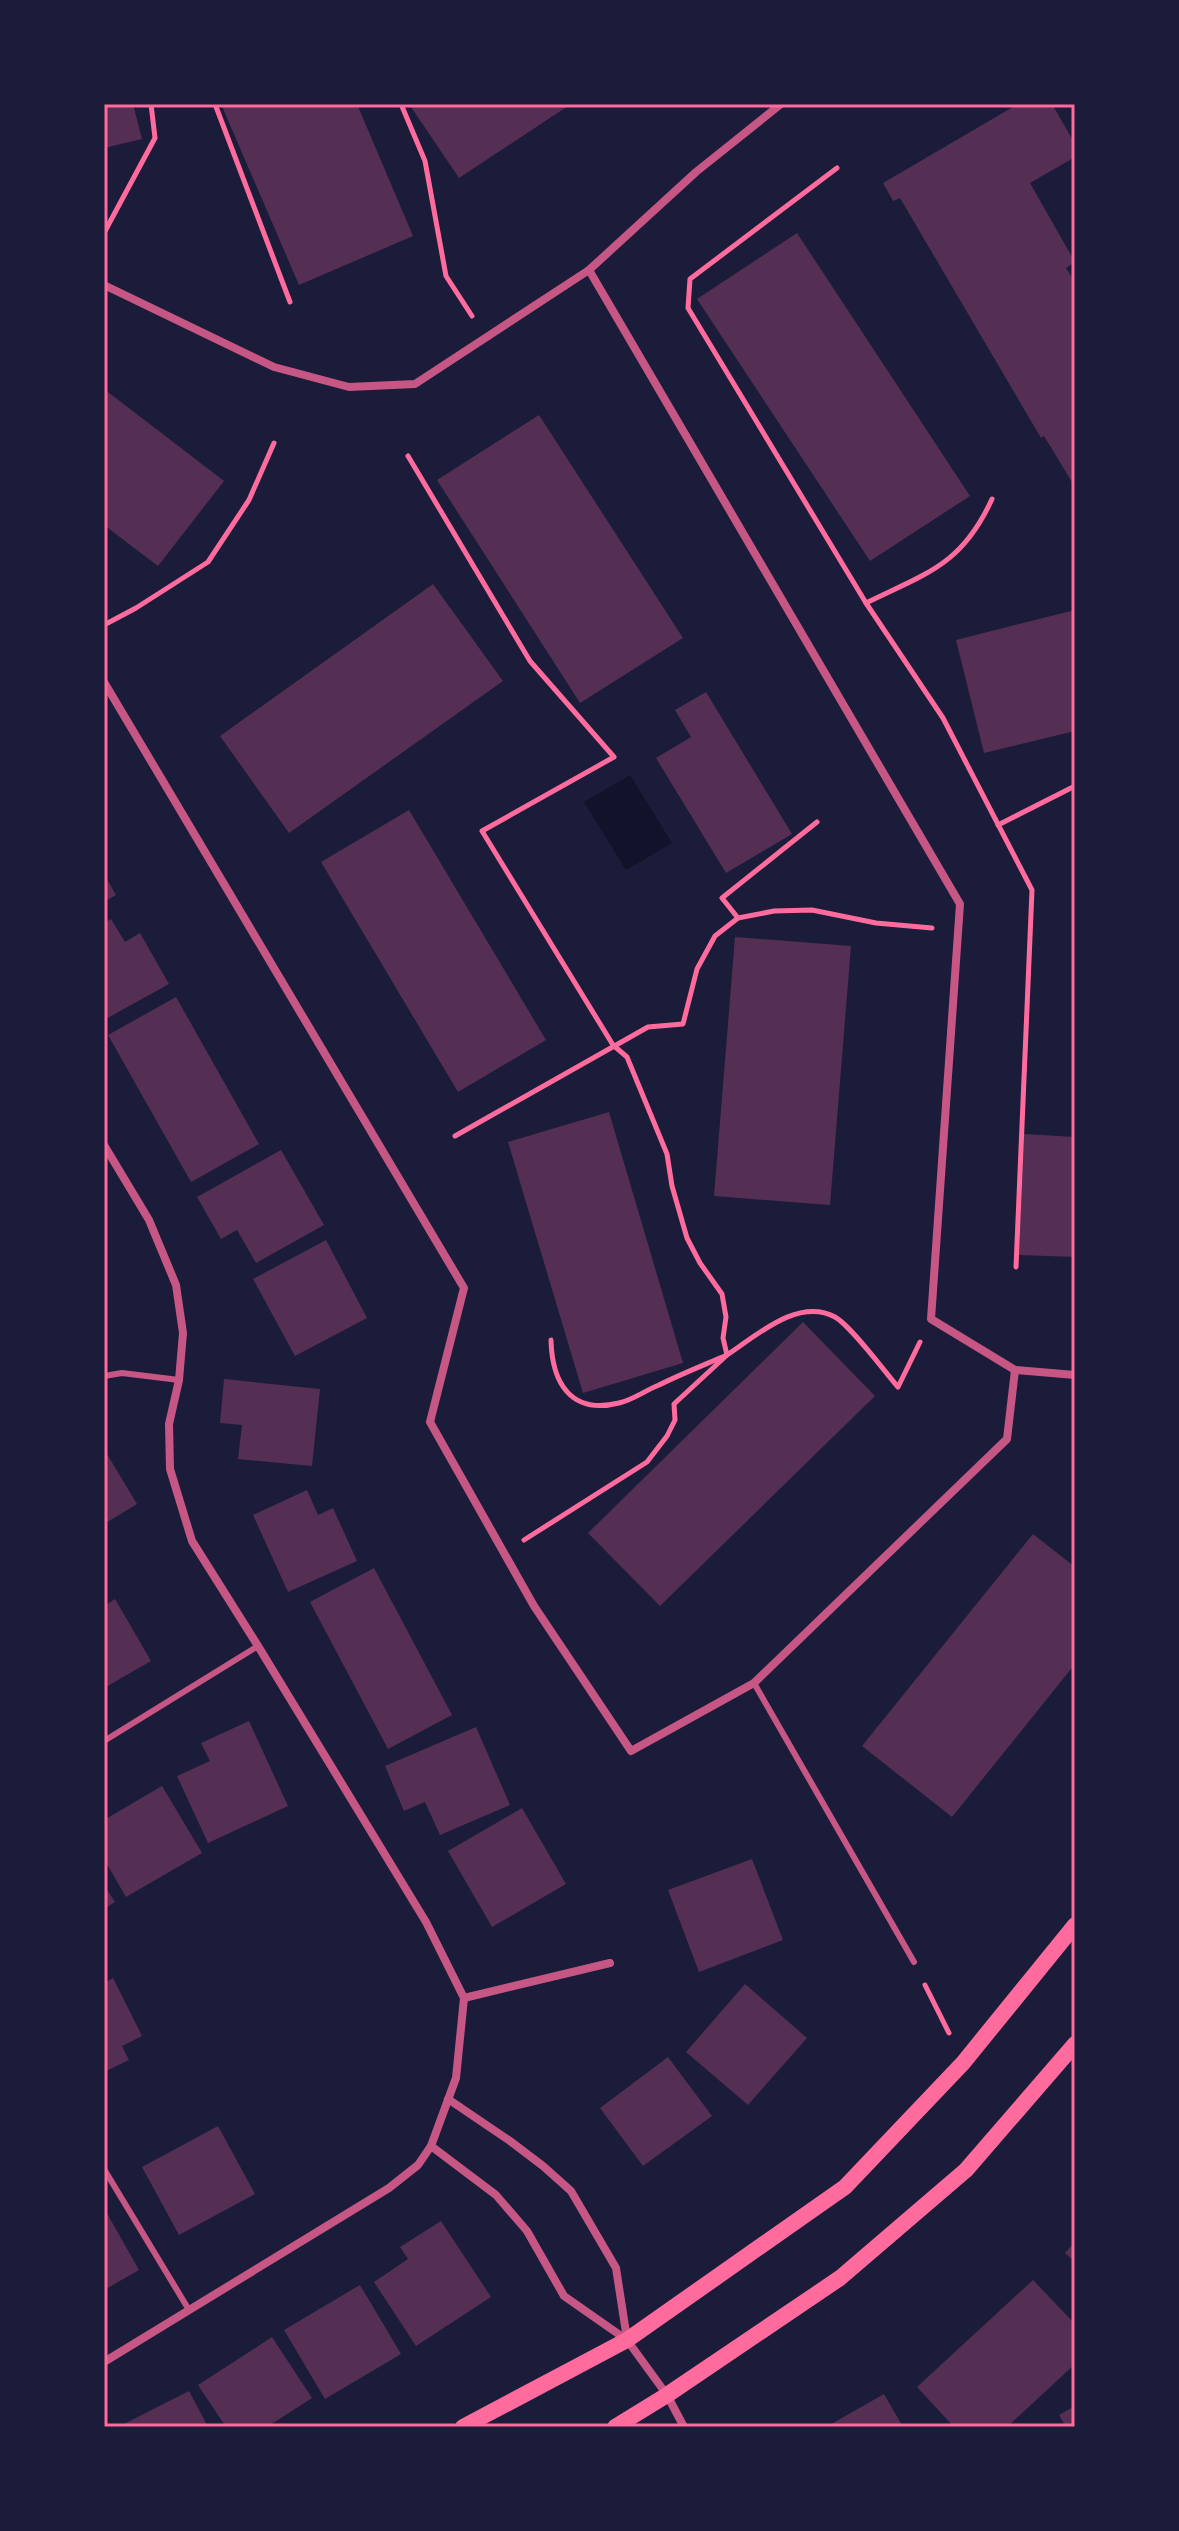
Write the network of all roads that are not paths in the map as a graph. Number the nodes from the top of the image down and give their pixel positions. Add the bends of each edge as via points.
1 (781, 104) edge
2 (589, 270) junction
3 (104, 285) edge
4 (104, 682) edge
5 (104, 1145) edge
6 (1015, 1370) junction
7 (1075, 1375) edge
8 (104, 1376) edge
9 (179, 1380) junction
10 (258, 1646) junction
11 (754, 1683) junction
12 (104, 1741) edge
13 (1075, 1925) edge
14 (914, 1962) road end
15 (610, 1963) dead end
16 (464, 1998) junction
17 (1075, 2044) edge
18 (448, 2099) junction
19 (431, 2146) junction
20 (104, 2169) edge
21 (189, 2310) junction
22 (627, 2340) junction
23 (104, 2362) edge
24 (667, 2395) junction
25 (463, 2427) edge
26 (615, 2427) edge
27 (684, 2427) edge

1 - 2 street via 696,172
2 - 3 street via 415,384 349,387 274,367
2 - 6 street via 960,904 931,1319
4 - 11 street via 464,1288 430,1422 534,1606 631,1751
5 - 9 street via 149,1220 176,1285 183,1333
6 - 7 street
6 - 11 street via 1007,1439
8 - 9 lane
9 - 10 street via 169,1424 170,1469 192,1541
10 - 12 lane
10 - 16 street via 426,1922
11 - 14 lane
13 - 22 main road via 963,2063 845,2187
15 - 16 street
16 - 18 street via 456,2078
17 - 24 main road via 966,2170 852,2269
18 - 19 street
18 - 22 street via 571,2191 616,2268
19 - 21 street via 418,2165 389,2188
19 - 22 street via 496,2195 527,2231 564,2296
20 - 21 lane
21 - 23 street
22 - 24 street
22 - 25 main road
24 - 26 main road
24 - 27 street

